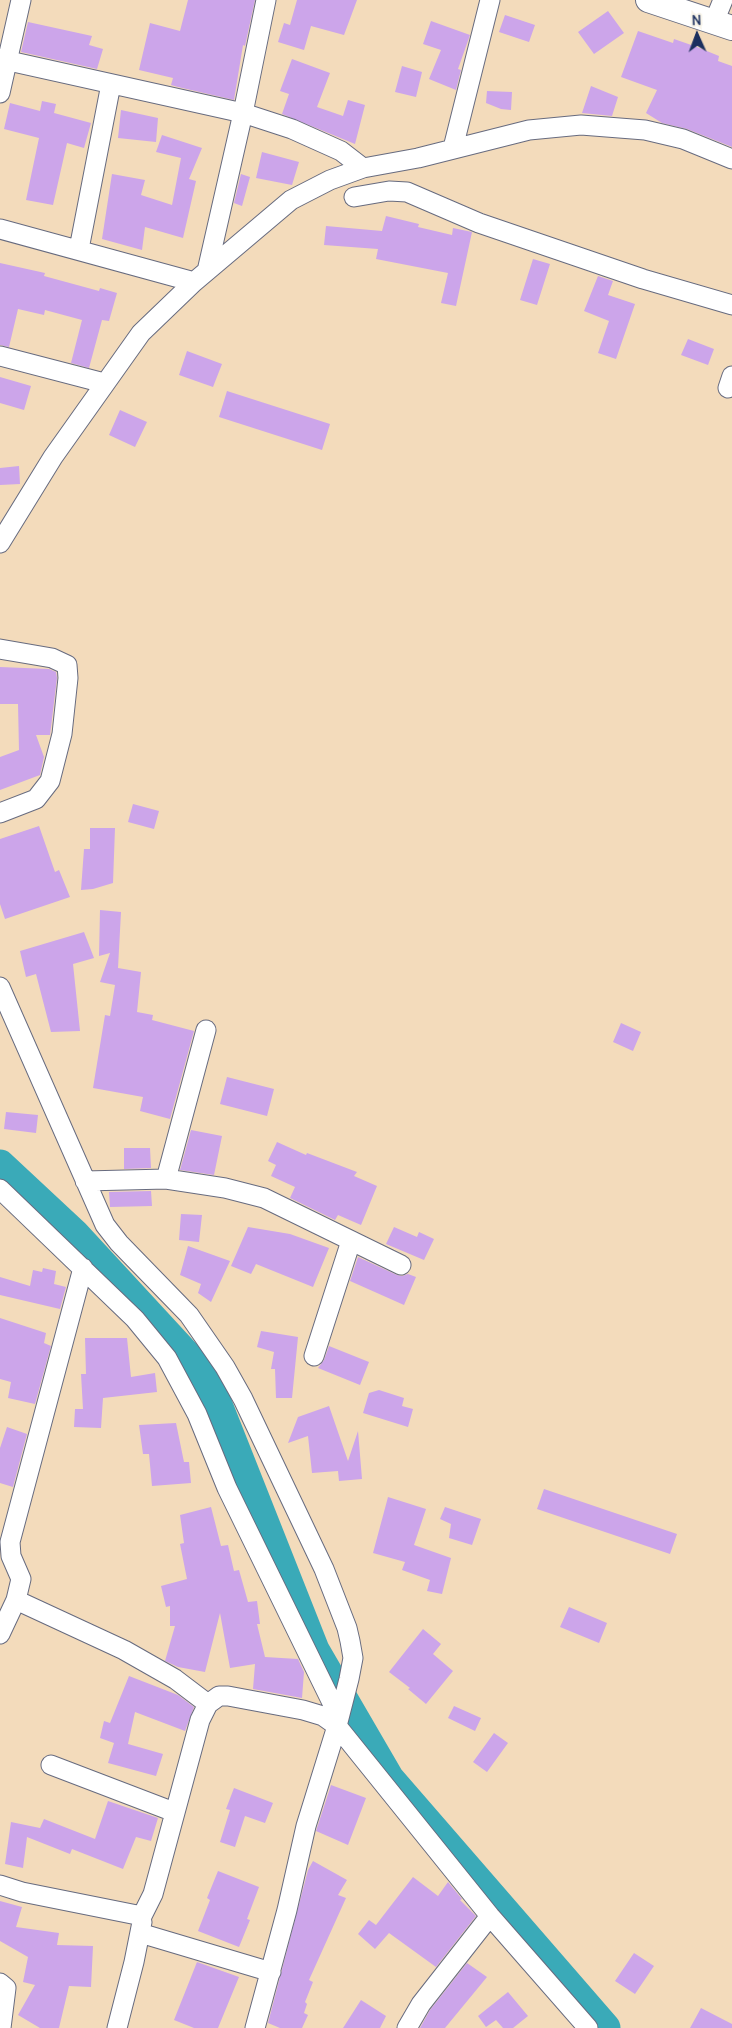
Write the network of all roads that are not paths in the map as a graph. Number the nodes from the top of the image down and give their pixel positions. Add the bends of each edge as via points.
1 (21, 0) edge
2 (266, 0) edge
3 (490, 0) edge
4 (648, 0) edge
5 (723, 0) edge
6 (723, 25) edge
7 (3, 60) edge
8 (111, 84) junction
9 (0, 93) edge
10 (243, 113) junction
11 (453, 148) junction
12 (732, 159) edge
13 (363, 168) junction
14 (354, 197) dead end
15 (0, 229) edge
16 (79, 249) junction
17 (200, 276) junction
18 (732, 305) edge
19 (0, 356) edge
20 (104, 383) junction
21 (0, 543) edge
22 (0, 649) edge
23 (0, 813) edge
24 (0, 987) edge
25 (206, 1030) dead end
26 (166, 1179) junction
27 (85, 1180) junction
28 (1, 1192) edge
29 (351, 1241) junction
30 (401, 1265) dead end
31 (83, 1268) junction
32 (314, 1356) dead end
33 (16, 1600) junction
34 (0, 1634) edge
35 (208, 1704) junction
36 (340, 1715) junction
37 (51, 1764) dead end
38 (174, 1812) junction
39 (0, 1885) edge
40 (490, 1916) junction
41 (141, 1925) junction
42 (271, 1972) junction
43 (0, 1983) edge
44 (0, 2028) edge
45 (116, 2028) edge
46 (255, 2028) edge
47 (407, 2028) edge
48 (588, 2028) edge

1 - 7 street
2 - 10 street
3 - 11 street
4 - 6 main road
5 - 6 street
7 - 8 street
7 - 9 street
8 - 10 street
8 - 16 street
10 - 13 street via 341,151
10 - 17 street
11 - 12 street via 530,130 581,125 645,130 683,139
11 - 13 street
13 - 17 street via 291,200
14 - 18 street via 389,191 407,192 479,223 643,279
15 - 16 street
16 - 17 street
17 - 20 street via 141,334
19 - 20 street
20 - 21 street
22 - 23 street via 52,658 67,665 68,678 62,734 50,781 36,799
24 - 27 street
25 - 26 street
26 - 27 street
26 - 29 street via 264,1198
27 - 36 street via 105,1225 188,1315 243,1399 324,1569 347,1628 353,1658
28 - 31 street
29 - 30 street
29 - 32 street
31 - 33 street via 10,1542 11,1556 21,1579
31 - 36 street via 135,1319 167,1358 197,1414 227,1488
33 - 34 street
33 - 35 street via 124,1650 175,1679
35 - 36 street via 219,1696 265,1702 322,1716
35 - 38 street via 200,1720
36 - 40 street
36 - 42 street via 306,1826
37 - 38 street
38 - 41 street
39 - 41 street
40 - 47 street via 421,2004
40 - 48 street
41 - 42 street
41 - 45 street
42 - 46 street
43 - 44 street via 6,1988

